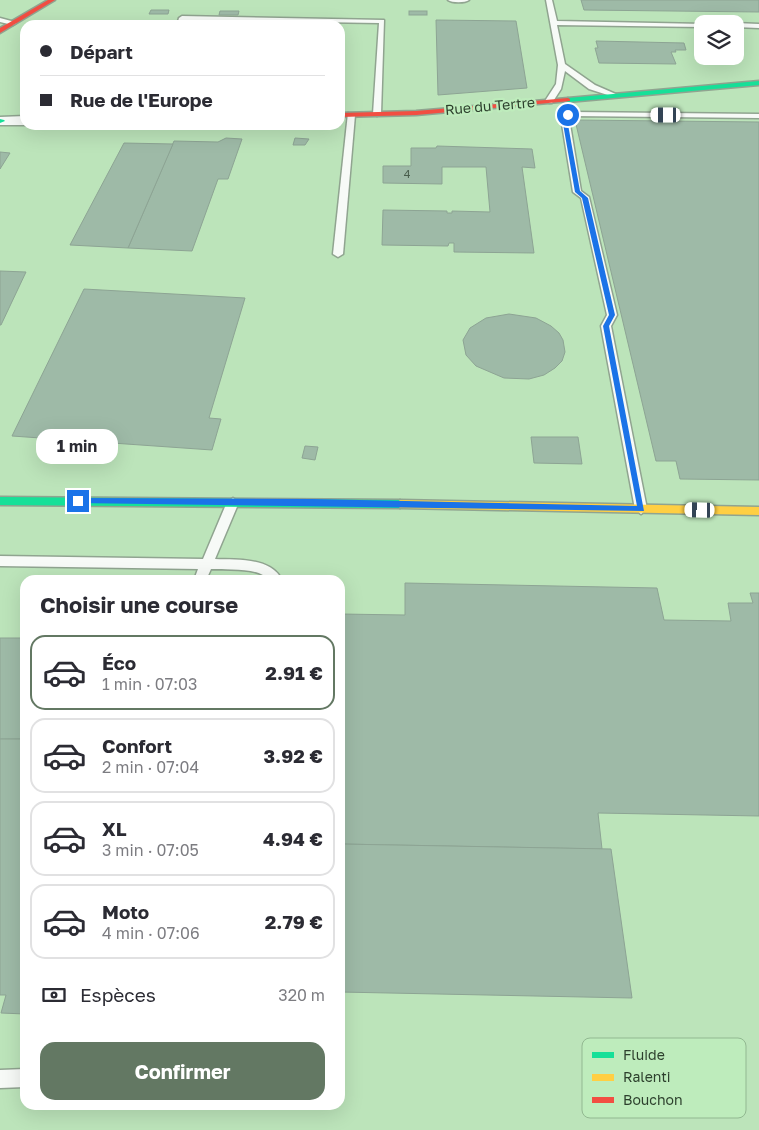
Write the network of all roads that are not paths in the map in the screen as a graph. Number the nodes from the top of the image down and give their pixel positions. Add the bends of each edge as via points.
1 (52, 0) edge
2 (451, 0) edge
3 (466, 0) edge
4 (549, 0) edge
5 (0, 20) edge
6 (181, 20) edge
7 (315, 20) edge
8 (345, 20) edge
9 (13, 23) junction
10 (554, 23) junction
11 (694, 25) edge
12 (744, 25) edge
13 (759, 26) edge
14 (0, 31) edge
15 (562, 65) junction
16 (759, 83) edge
17 (614, 95) junction
18 (549, 101) junction
19 (377, 114) junction
20 (346, 115) edge
21 (759, 116) edge
22 (1, 121) edge
23 (20, 121) edge
24 (338, 254) dead end
25 (0, 501) edge
26 (233, 502) junction
27 (641, 509) junction
28 (759, 511) edge
29 (0, 561) edge
30 (207, 565) junction
31 (202, 575) edge
32 (272, 575) edge
33 (20, 1078) edge
34 (0, 1079) edge

1 - 9 street
2 - 3 lane
4 - 10 lane
5 - 9 lane
6 - 7 lane
8 - 19 lane via 382,21
9 - 14 street
10 - 11 lane
10 - 15 lane
12 - 13 lane
15 - 17 lane via 592,87
15 - 18 lane via 558,92
16 - 17 street, Rue du Tertre
17 - 18 street, Rue du Tertre
18 - 19 street, Rue du Tertre
19 - 20 street, Rue du Tertre
20 - 24 lane
21 - 27 lane via 573,114 565,118 577,192 585,198 612,315 606,326
22 - 23 street
25 - 26 street
26 - 27 street
26 - 30 lane
27 - 28 street
29 - 30 lane
30 - 31 lane
30 - 32 lane via 248,565
33 - 34 lane

